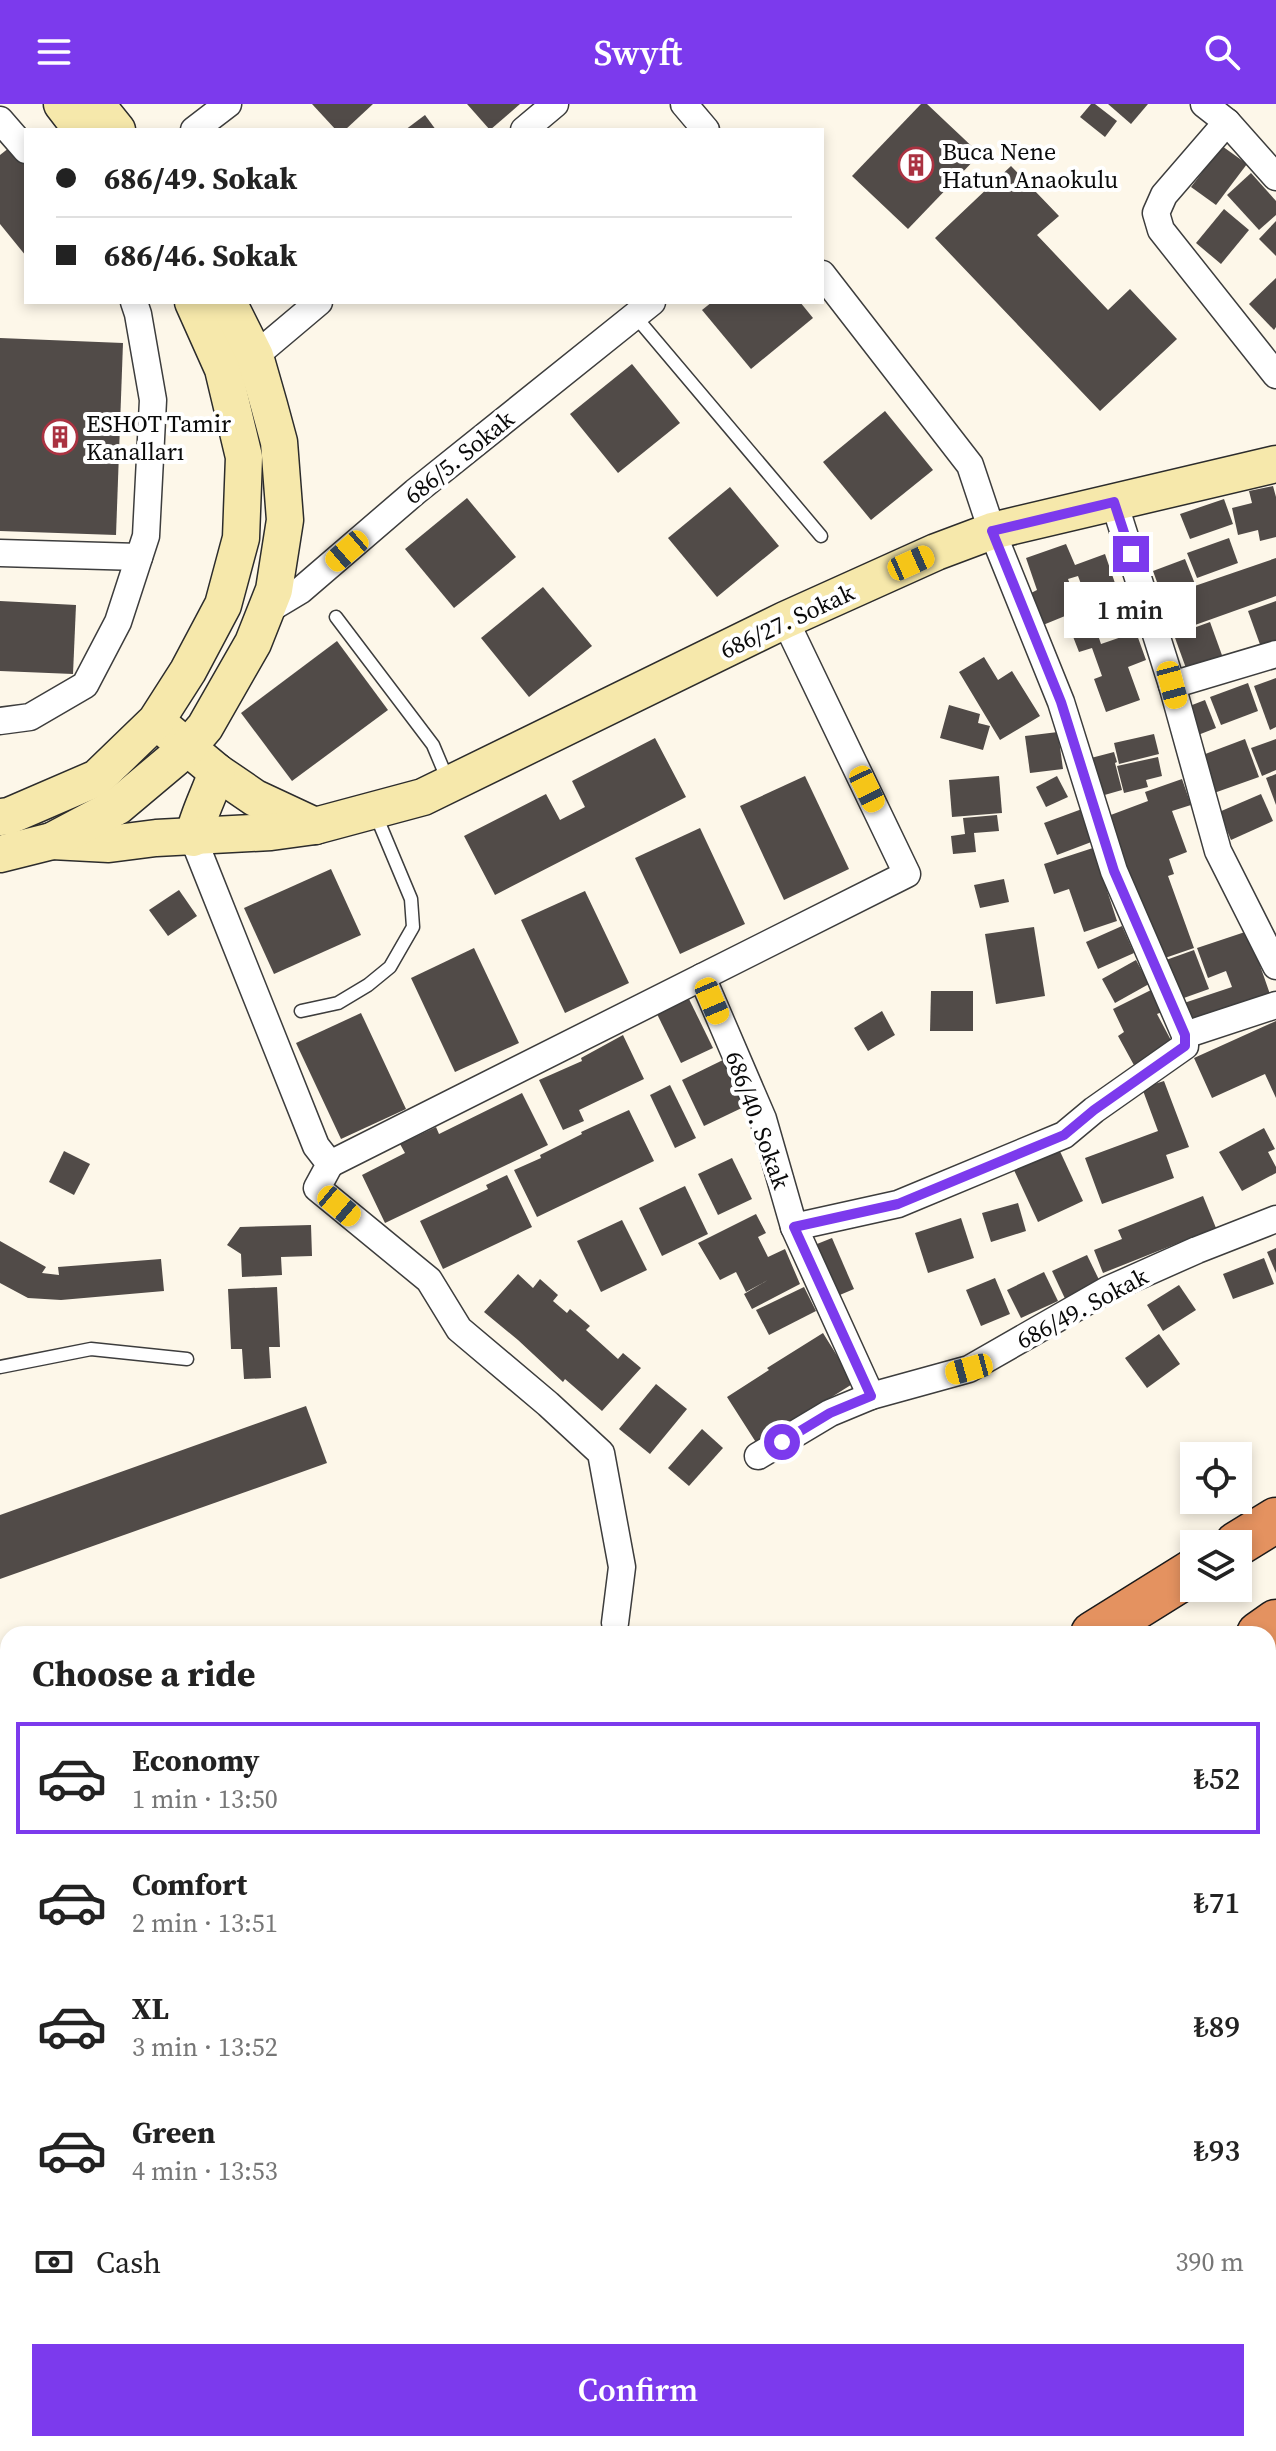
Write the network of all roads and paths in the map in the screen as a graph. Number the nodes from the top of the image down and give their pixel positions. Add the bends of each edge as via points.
1 (62, 104) edge
2 (96, 104) edge
3 (228, 104) edge
4 (555, 104) edge
5 (684, 104) edge
6 (1204, 104) edge
7 (0, 120) edge
8 (1227, 122) junction
9 (80, 128) edge
10 (115, 128) edge
11 (197, 128) edge
12 (526, 128) edge
13 (704, 128) edge
14 (24, 148) edge
15 (1276, 177) edge
16 (824, 277) edge
17 (135, 304) edge
18 (194, 304) edge
19 (229, 304) edge
20 (317, 304) edge
21 (644, 309) edge
22 (255, 356) junction
23 (1276, 375) edge
24 (1276, 464) edge
25 (1114, 502) junction
26 (992, 531) junction
27 (821, 536) dead end
28 (0, 553) edge
29 (139, 557) junction
30 (266, 611) junction
31 (336, 617) dead end
32 (785, 620) junction
33 (1276, 654) edge
34 (1172, 685) junction
35 (0, 721) edge
36 (156, 721) junction
37 (187, 748) junction
38 (217, 772) junction
39 (449, 784) junction
40 (108, 792) junction
41 (374, 810) junction
42 (0, 817) edge
43 (315, 826) junction
44 (156, 838) junction
45 (193, 838) junction
46 (52, 841) junction
47 (0, 854) edge
48 (1276, 966) edge
49 (702, 977) junction
50 (1276, 1005) edge
51 (301, 1011) dead end
52 (1185, 1035) junction
53 (330, 1164) junction
54 (1276, 1219) edge
55 (794, 1227) junction
56 (187, 1359) dead end
57 (0, 1367) edge
58 (871, 1396) junction
59 (758, 1456) dead end
60 (1276, 1520) edge
61 (1252, 1535) edge
62 (1180, 1580) edge
63 (615, 1623) dead end
64 (1106, 1626) edge

1 - 9 street
2 - 10 street
3 - 11 street
4 - 12 street
5 - 13 street
6 - 8 street
7 - 14 street
8 - 15 street
8 - 23 street via 1164,195 1156,213 1161,230
16 - 26 street via 970,465
17 - 29 street via 153,400 146,536
18 - 36 street via 223,369 244,457 241,538 223,605
19 - 22 street
20 - 22 street
21 - 27 lane
21 - 30 street, 686/5. Sokak via 301,590
22 - 30 street via 279,442 285,520
24 - 25 street, 686/27. Sokak
25 - 26 street, 686/27. Sokak
25 - 34 street
26 - 32 street, 686/27. Sokak
26 - 52 street via 1061,702 1114,871
28 - 29 street
29 - 35 street via 118,622 85,685 30,717
30 - 37 street via 205,727
31 - 39 lane via 433,745
32 - 39 street, 686/27. Sokak
32 - 49 street via 907,874
33 - 34 street
34 - 48 street via 1218,851
36 - 37 street
36 - 40 street
37 - 38 street
37 - 40 street
38 - 43 street via 255,798
38 - 45 street
39 - 41 street, 686/27. Sokak
40 - 42 street
40 - 44 street via 135,826
40 - 46 street
41 - 43 street, 686/27. Sokak
41 - 51 lane via 411,899 413,927 390,967 368,985 338,1003
43 - 45 street, 686/27. Sokak
44 - 45 street, 686/27. Sokak
44 - 46 street, 686/27. Sokak via 109,844
45 - 53 street via 316,1146
46 - 47 street
49 - 53 street
49 - 55 street, 686/40. Sokak via 763,1119
50 - 52 street
52 - 55 street via 1185,1046 1064,1135 898,1204
53 - 63 street via 317,1188 429,1280 459,1329 601,1453 622,1567
54 - 58 street, 686/49. Sokak via 1107,1290 969,1369
55 - 58 street, 686/40. Sokak
56 - 57 lane via 91,1349
58 - 59 street, 686/49. Sokak via 830,1413
60 - 61 highway
62 - 64 highway

